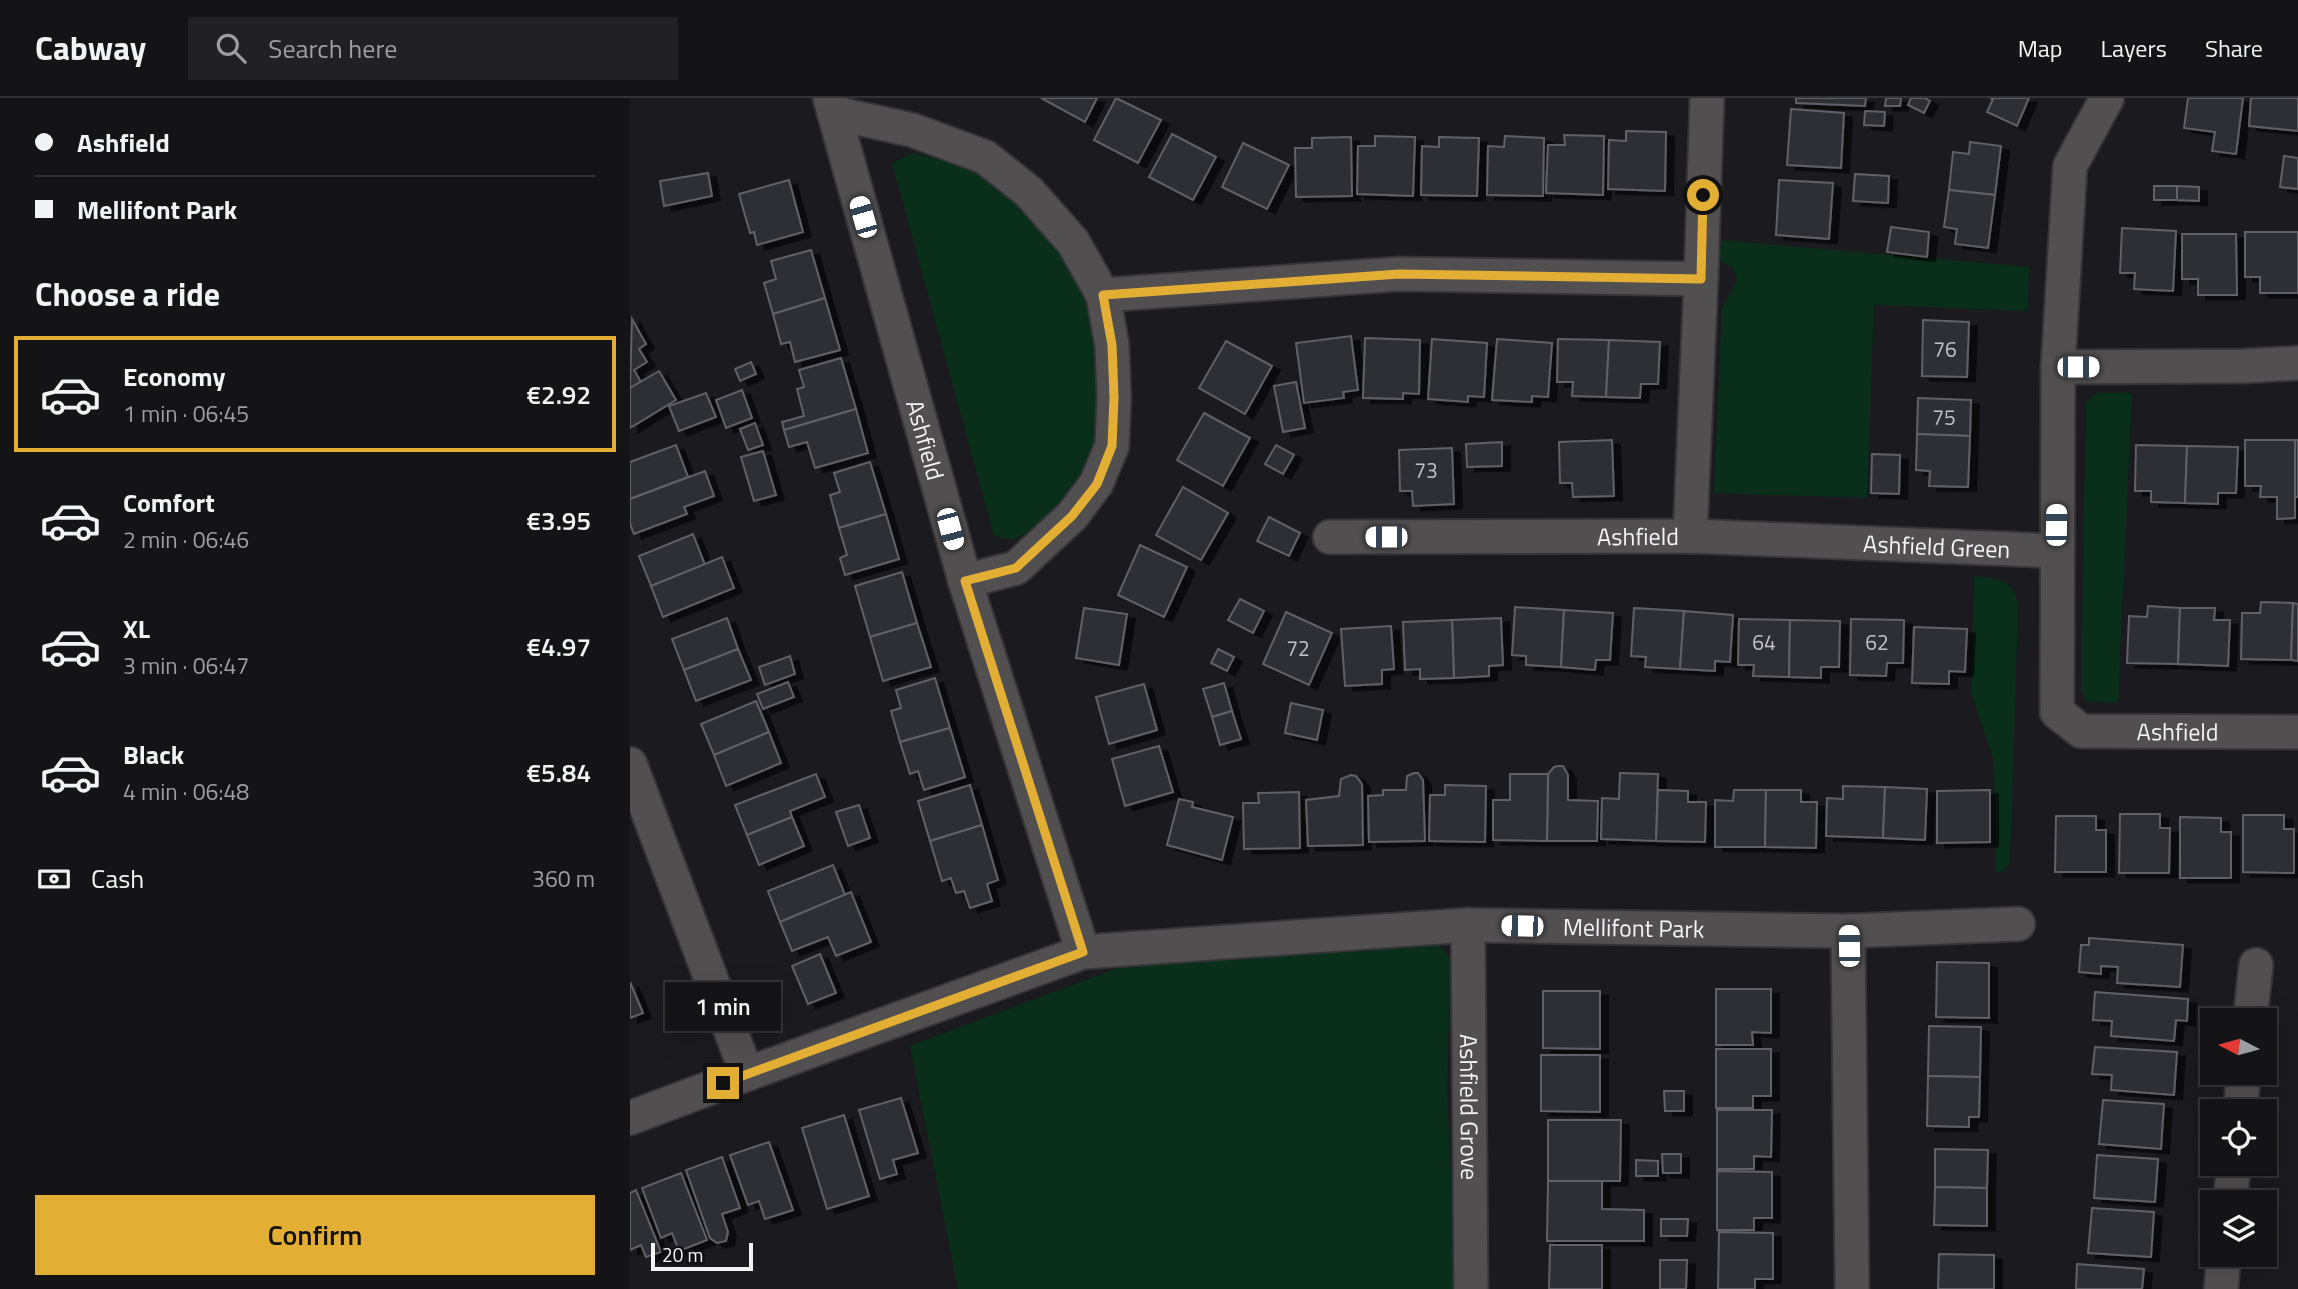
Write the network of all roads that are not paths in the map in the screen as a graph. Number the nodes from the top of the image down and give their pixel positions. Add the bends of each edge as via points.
1 (1707, 98) edge
2 (2107, 98) edge
3 (832, 106) edge
4 (1701, 279) junction
5 (1103, 295) junction
6 (2298, 363) edge
7 (2058, 367) junction
8 (1689, 536) junction
9 (1330, 537) dead end
10 (2056, 551) junction
11 (965, 581) junction
12 (2298, 732) edge
13 (630, 764) edge
14 (2018, 924) dead end
15 (1468, 925) junction
16 (1848, 931) junction
17 (1083, 952) junction
18 (2256, 965) dead end
19 (2251, 1008) edge
20 (747, 1074) junction
21 (630, 1118) edge
22 (2223, 1267) edge
23 (1471, 1289) edge
24 (1852, 1289) edge
25 (2221, 1289) edge

1 - 4 street, Ashfield
2 - 7 street via 2070,166
3 - 5 street, Ashfield via 985,157 1029,192 1073,242
3 - 11 street, Ashfield
4 - 5 street via 1399,274
4 - 8 street, Ashfield
5 - 11 street, Ashfield via 1112,345 1114,397 1112,446 1097,484 1072,516 1016,568
6 - 7 street
7 - 10 street
8 - 9 street, Ashfield
8 - 10 street, Ashfield Green
10 - 12 street, Ashfield via 2057,712 2081,731
11 - 17 street
13 - 20 street
14 - 16 street, Mellifont Park
15 - 16 street, Mellifont Park
15 - 17 street, Mellifont Park
15 - 23 street, Ashfield Grove
16 - 24 street
17 - 20 street, Mellifont Park
18 - 19 street
20 - 21 street, Mellifont Park
22 - 25 street

